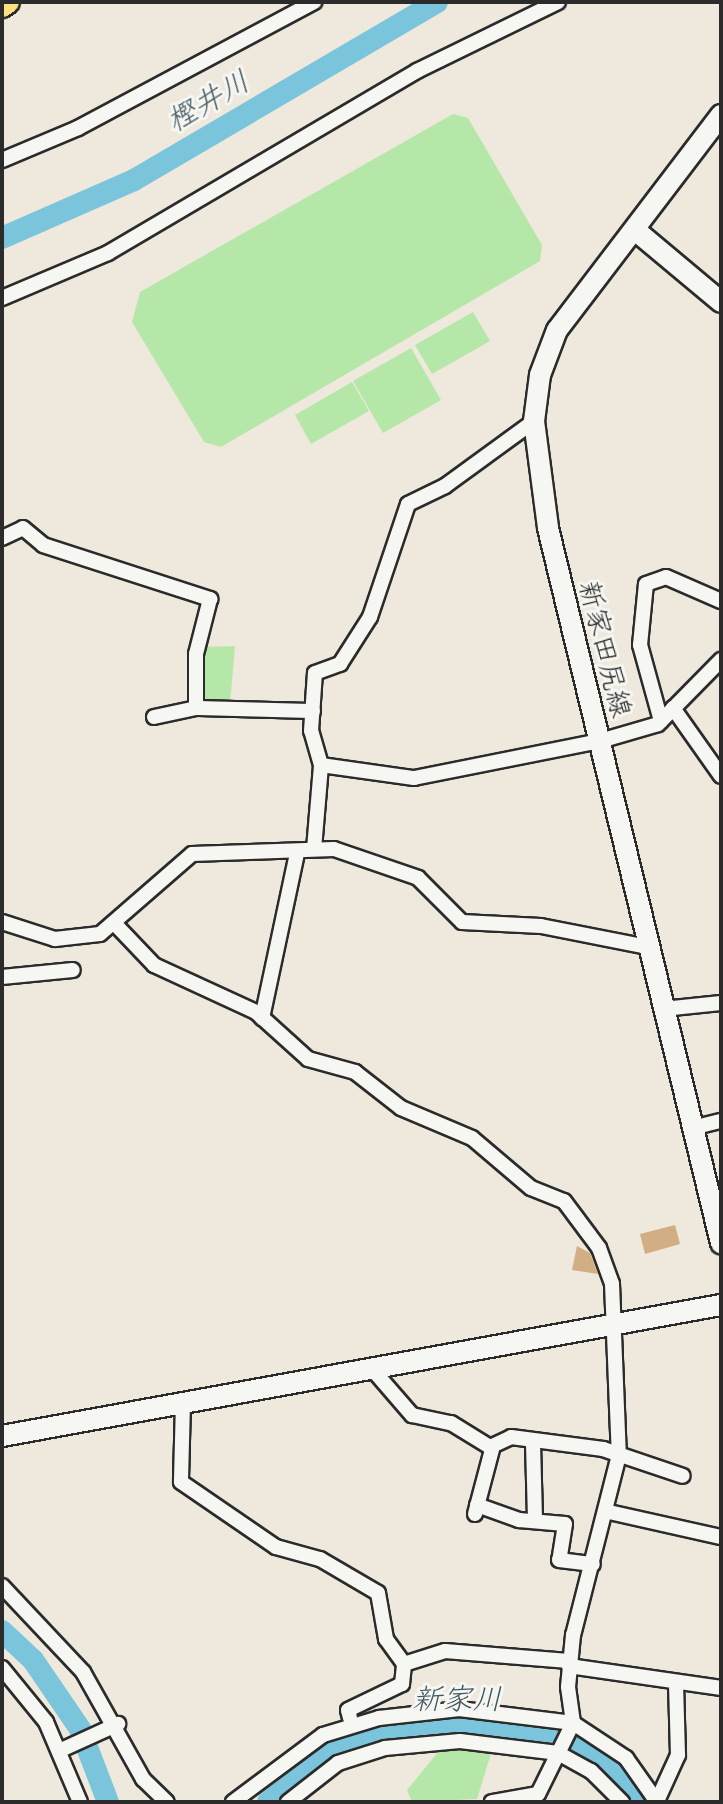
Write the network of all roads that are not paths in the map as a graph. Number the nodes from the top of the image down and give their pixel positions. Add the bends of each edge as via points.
1 (8, 2) edge
2 (314, 2) edge
3 (558, 2) edge
4 (2, 6) edge
5 (721, 115) edge
6 (5, 155) edge
7 (635, 230) junction
8 (2, 298) edge
9 (721, 302) edge
10 (534, 421) junction
11 (2, 538) edge
12 (721, 601) edge
13 (721, 660) edge
14 (196, 708) junction
15 (673, 708) junction
16 (313, 711) junction
17 (154, 717) dead end
18 (661, 721) junction
19 (600, 741) junction
20 (321, 765) junction
21 (721, 776) edge
22 (314, 849) junction
23 (297, 853) junction
24 (3, 919) edge
25 (115, 924) junction
26 (647, 947) junction
27 (73, 970) dead end
28 (2, 977) edge
29 (721, 1003) edge
30 (663, 1009) junction
31 (262, 1018) junction
32 (721, 1121) edge
33 (692, 1128) junction
34 (721, 1243) edge
35 (721, 1305) edge
36 (611, 1327) junction
37 (373, 1370) junction
38 (183, 1403) junction
39 (2, 1436) edge
40 (533, 1443) junction
41 (493, 1446) junction
42 (619, 1455) junction
43 (683, 1476) dead end
44 (609, 1512) junction
45 (535, 1520) junction
46 (721, 1537) edge
47 (593, 1564) junction
48 (2, 1586) edge
49 (404, 1664) junction
50 (569, 1664) junction
51 (2, 1668) edge
52 (676, 1685) junction
53 (721, 1688) edge
54 (350, 1718) dead end
55 (118, 1724) junction
56 (572, 1725) junction
57 (61, 1750) junction
58 (559, 1751) junction
59 (80, 1802) edge
60 (167, 1802) edge
61 (233, 1802) edge
62 (288, 1802) edge
63 (492, 1802) edge
64 (622, 1802) edge
65 (657, 1802) edge

1 - 4 main road
2 - 6 street
3 - 8 street via 430,64 108,253
5 - 7 main road, 新家田尻線
7 - 9 main road
7 - 10 main road, 新家田尻線 via 557,330 540,375
10 - 16 street via 445,486 408,504 370,617 340,664 315,673
10 - 19 main road, 新家田尻線 via 548,528
11 - 14 street via 23,528 43,545 210,599 196,654
12 - 18 street via 666,577 646,584 640,645
13 - 15 street
14 - 16 street
14 - 17 street
15 - 18 street
15 - 21 street
16 - 20 street
18 - 19 street
19 - 20 street via 414,778
19 - 26 main road, 新家田尻線
20 - 22 street
22 - 23 street
22 - 26 street via 418,878 456,917 481,928 541,926
23 - 25 street via 192,854
23 - 31 street
24 - 25 street via 55,939 100,934
25 - 31 street via 154,965
26 - 30 main road, 新家田尻線
27 - 28 street
29 - 30 street
30 - 33 main road, 新家田尻線
31 - 36 street via 308,1059 366,1079 401,1108 472,1138 531,1188 564,1201 608,1266
32 - 33 street
33 - 34 main road, 新家田尻線
35 - 36 main road
36 - 37 main road
36 - 42 street
37 - 38 main road
37 - 41 street via 412,1415 451,1423
38 - 39 main road
38 - 49 street via 181,1482 276,1547 320,1559 378,1593 386,1639
40 - 41 street via 511,1437
40 - 42 street
40 - 45 street
41 - 45 street via 476,1510
42 - 43 street
42 - 44 street
44 - 46 street
44 - 47 street
45 - 47 street via 565,1524 559,1560
47 - 50 street
48 - 55 street via 83,1672
49 - 50 street via 445,1651
49 - 54 street via 402,1684 348,1710
50 - 52 street
50 - 56 street
51 - 57 street via 33,1700
52 - 53 street
52 - 65 street via 678,1755
55 - 57 street
55 - 60 street via 143,1779
56 - 58 street
56 - 61 street via 459,1709 379,1718 323,1735
56 - 65 street via 626,1758
57 - 59 street
58 - 62 street via 460,1741 385,1748 330,1767
58 - 63 street via 538,1794
58 - 64 street via 591,1771

